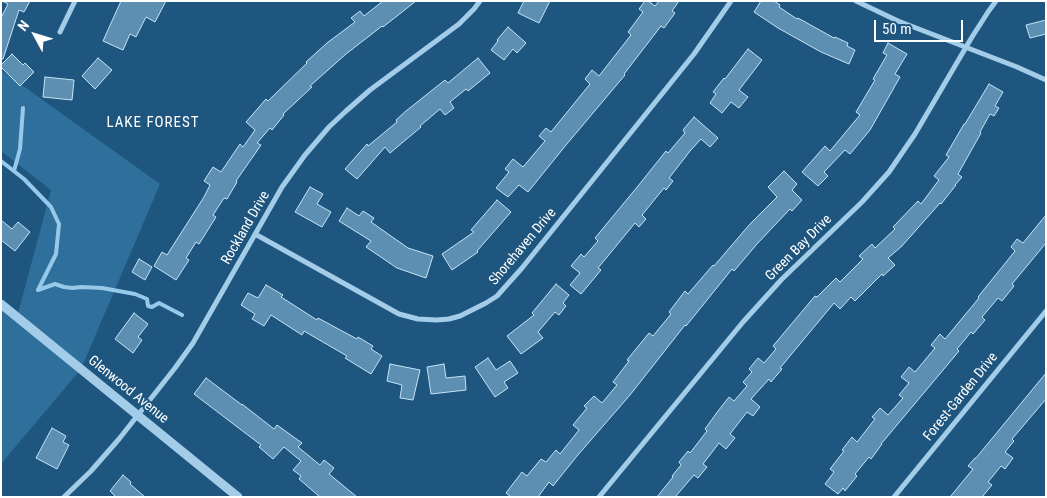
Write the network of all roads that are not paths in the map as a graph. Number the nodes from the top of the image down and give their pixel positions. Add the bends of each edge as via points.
1 (75, 1) edge
2 (480, 1) edge
3 (730, 1) edge
4 (856, 1) edge
5 (996, 1) edge
6 (60, 32) dead end
7 (966, 48) junction
8 (1046, 80) edge
9 (255, 234) junction
10 (1, 304) edge
11 (1046, 311) edge
12 (138, 415) junction
13 (64, 497) edge
14 (238, 497) edge
15 (599, 497) edge
16 (894, 497) edge

1 - 6 street
2 - 9 street, Rockland Drive via 459,24 370,90 329,127 282,187
3 - 9 street, Shorehaven Drive via 694,54 522,268 486,304 450,319 418,319 399,314
4 - 7 street
5 - 7 street, Green Bay Drive
7 - 8 street
7 - 15 street, Green Bay Drive via 889,172 743,322
9 - 12 street, Rockland Drive via 193,343
10 - 12 street, Glenwood Avenue
11 - 16 street, Forest-Garden Drive
12 - 13 street, Rockland Drive via 91,471
12 - 14 street, Glenwood Avenue

